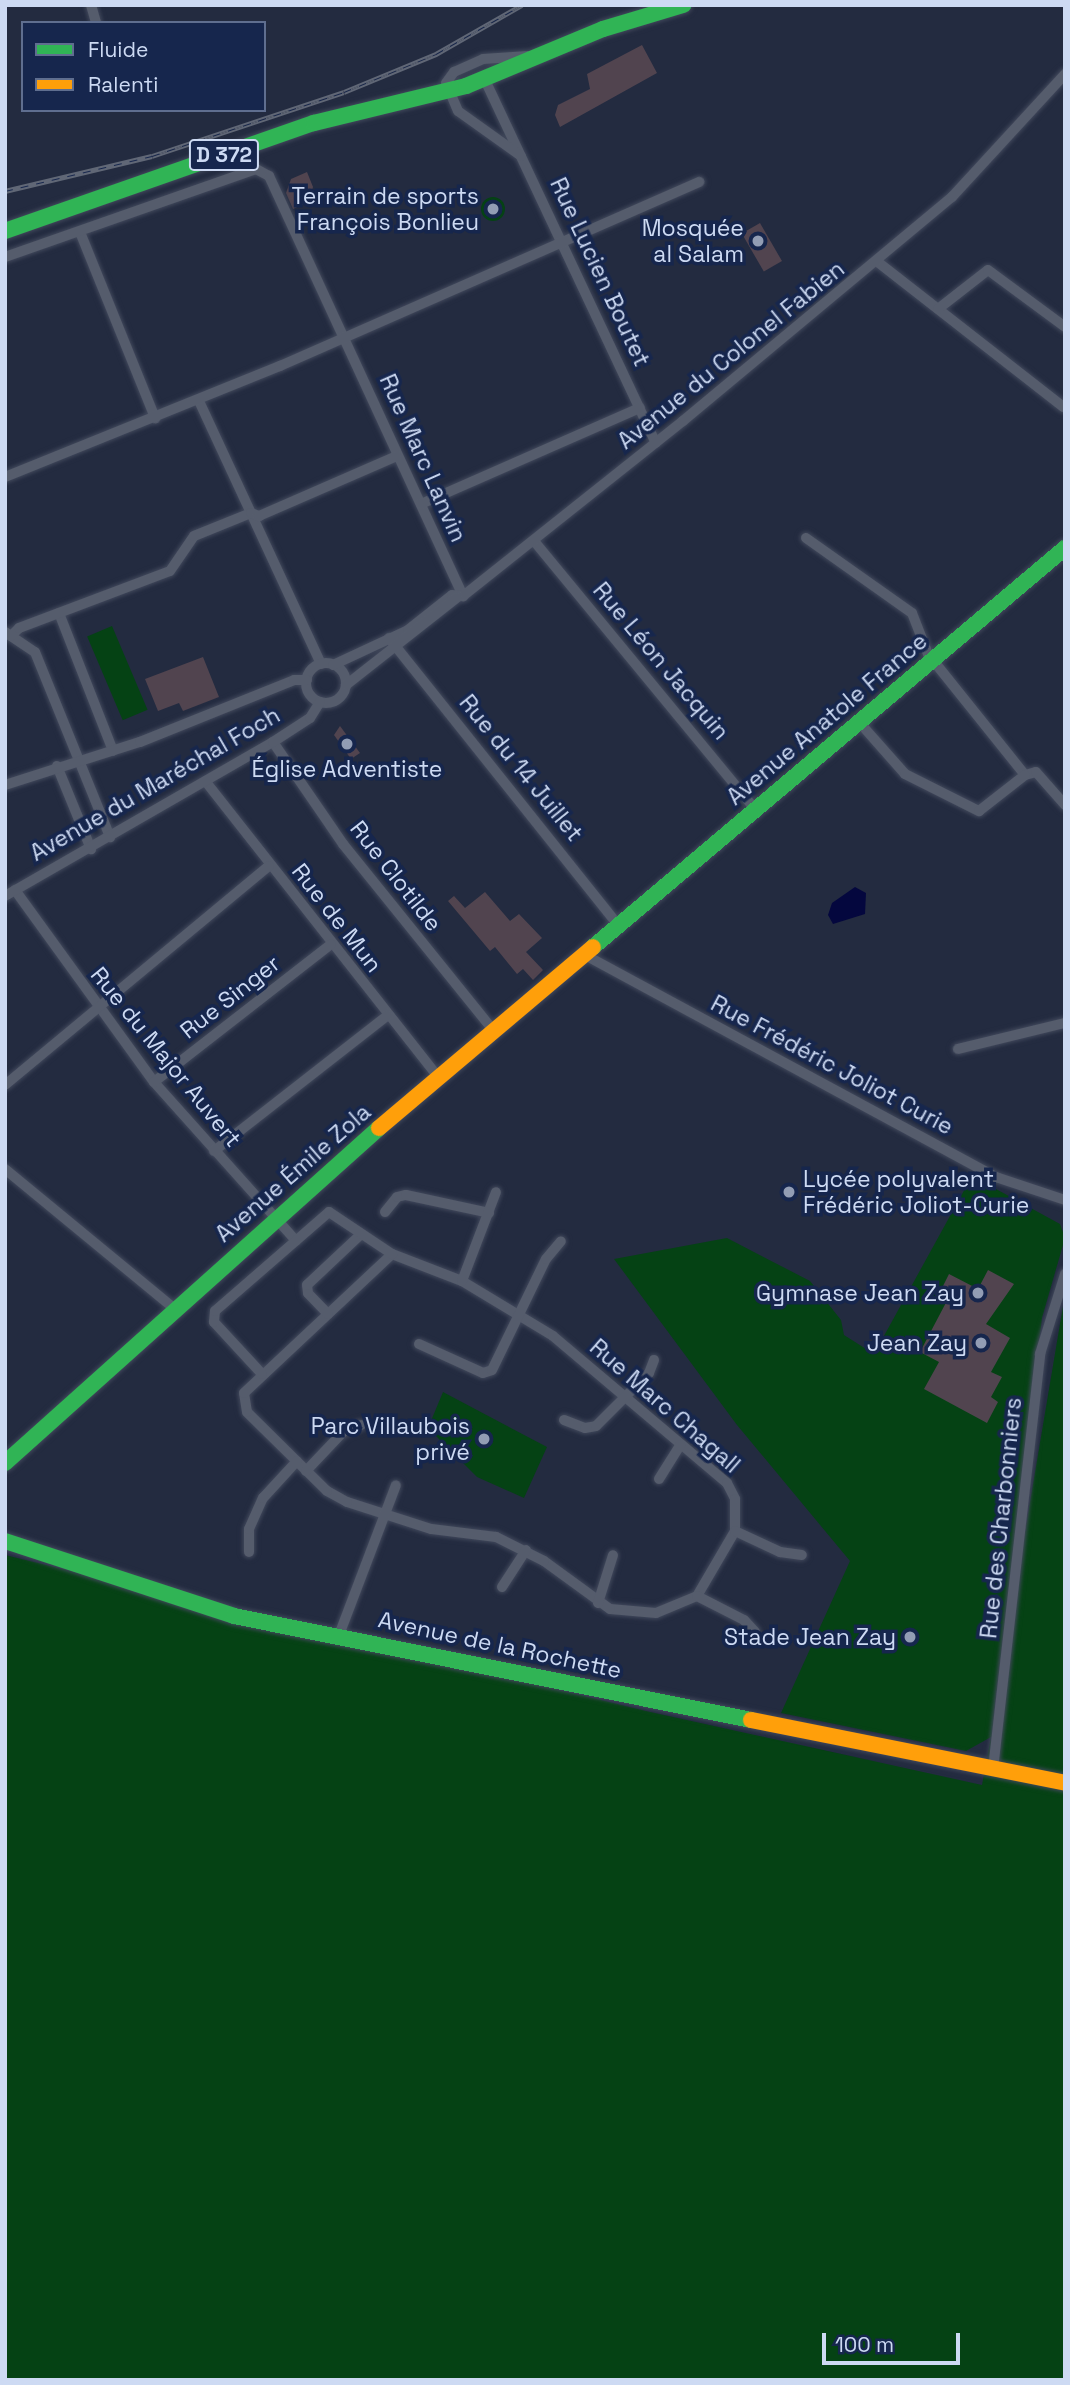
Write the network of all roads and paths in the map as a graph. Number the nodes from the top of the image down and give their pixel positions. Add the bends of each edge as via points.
1 (683, 5) edge
2 (537, 57) junction
3 (1065, 74) edge
4 (485, 80) junction
5 (446, 92) junction
6 (523, 158) junction
7 (699, 182) dead end
8 (5, 232) edge
9 (80, 232) junction
10 (563, 242) junction
11 (5, 257) edge
12 (878, 262) junction
13 (938, 309) junction
14 (1065, 327) edge
15 (343, 338) junction
16 (199, 401) junction
17 (1063, 407) dead end
18 (639, 408) junction
19 (155, 418) junction
20 (656, 443) junction
21 (397, 456) junction
22 (5, 477) edge
23 (421, 504) junction
24 (251, 513) junction
25 (806, 538) dead end
26 (534, 541) junction
27 (1065, 548) edge
28 (461, 597) junction
29 (59, 613) junction
30 (32, 624) junction
31 (8, 634) edge
32 (389, 638) junction
33 (24, 645) junction
34 (401, 645) junction
35 (933, 660) junction
36 (327, 664) junction
37 (307, 680) junction
38 (346, 685) junction
39 (320, 702) junction
40 (859, 722) junction
41 (273, 742) junction
42 (113, 751) junction
43 (78, 759) junction
44 (57, 766) junction
45 (1025, 775) junction
46 (206, 782) junction
47 (5, 785) edge
48 (1065, 805) edge
49 (755, 810) junction
50 (110, 837) junction
51 (90, 849) junction
52 (269, 866) junction
53 (10, 893) edge
54 (619, 926) junction
55 (331, 944) junction
56 (586, 955) junction
57 (99, 1012) junction
58 (388, 1015) junction
59 (1065, 1023) edge
60 (494, 1031) junction
61 (958, 1049) dead end
62 (439, 1077) junction
63 (154, 1082) junction
64 (5, 1085) edge
65 (214, 1151) junction
66 (5, 1169) edge
67 (496, 1192) dead end
68 (1064, 1200) edge
69 (385, 1212) dead end
70 (489, 1213) junction
71 (275, 1218) junction
72 (359, 1236) junction
73 (296, 1241) junction
74 (561, 1241) dead end
75 (392, 1254) junction
76 (1065, 1274) edge
77 (462, 1281) junction
78 (174, 1309) junction
79 (328, 1314) junction
80 (519, 1315) junction
81 (419, 1344) dead end
82 (654, 1360) dead end
83 (262, 1374) junction
84 (623, 1399) junction
85 (564, 1420) dead end
86 (361, 1424) dead end
87 (680, 1445) junction
88 (297, 1461) junction
89 (5, 1463) edge
90 (306, 1471) junction
91 (659, 1479) dead end
92 (396, 1485) dead end
93 (386, 1514) junction
94 (735, 1531) junction
95 (5, 1541) edge
96 (526, 1550) junction
97 (249, 1552) dead end
98 (613, 1555) dead end
99 (802, 1555) dead end
100 (502, 1587) dead end
101 (697, 1596) junction
102 (598, 1603) junction
103 (755, 1632) dead end
104 (339, 1635) junction
105 (993, 1769) junction
106 (1065, 1783) edge

1 - 2 main road, D 372 via 603,29
2 - 4 main road, D 372
2 - 5 street via 506,55 475,62 448,77
3 - 12 street, Avenue du Colonel Fabien via 952,197
4 - 5 main road, D 372
4 - 6 street, Rue Lucien Boutet
5 - 6 street via 458,111
5 - 8 main road, D 372 via 314,123
6 - 10 street, Rue Lucien Boutet
7 - 10 street
9 - 11 street
9 - 15 street, Rue Marc Lanvin via 256,169 269,176
9 - 19 street
10 - 15 street
10 - 18 street, Rue Lucien Boutet
12 - 13 street
12 - 20 street, Avenue du Colonel Fabien
13 - 14 street via 988,270
13 - 17 street
15 - 16 street
15 - 21 street, Rue Marc Lanvin
16 - 19 street
16 - 24 street
18 - 20 street, Rue Lucien Boutet
18 - 23 street
19 - 22 street
20 - 26 street, Avenue du Colonel Fabien
21 - 23 street, Rue Marc Lanvin
21 - 24 street via 259,516
23 - 28 street, Rue Marc Lanvin
24 - 29 street via 194,536 170,571
24 - 36 street
25 - 35 street via 912,613
26 - 28 street, Avenue du Colonel Fabien
26 - 49 street, Rue Léon Jacquin
27 - 35 main road, Avenue Anatole France
28 - 32 street via 452,595
28 - 34 street, Avenue du Colonel Fabien
29 - 30 street
29 - 42 street
30 - 31 street
30 - 33 street
31 - 33 street
32 - 34 street, Rue du 14 Juillet
32 - 36 street
33 - 43 street via 35,652
34 - 38 street
34 - 54 street, Rue du 14 Juillet
35 - 40 main road, Avenue Anatole France
35 - 45 street
36 - 37 street
36 - 38 street
37 - 39 street via 308,691
37 - 42 street via 295,680
38 - 39 street via 337,700
39 - 41 street, Avenue du Maréchal Foch via 310,718
40 - 45 street via 905,774 979,811
40 - 49 main road, Avenue Anatole France
41 - 46 street, Avenue du Maréchal Foch
41 - 60 street, Rue Clotilde via 343,844
42 - 43 street
43 - 44 street
43 - 50 street
44 - 47 street
44 - 51 street
45 - 48 street via 1036,772
46 - 50 street, Avenue du Maréchal Foch
46 - 52 street, Rue de Mun
49 - 54 main road, Avenue Anatole France
50 - 51 street, Avenue du Maréchal Foch
51 - 53 street, Avenue du Maréchal Foch
52 - 55 street, Rue de Mun
52 - 57 street
53 - 57 street, Rue du Major Auvert
54 - 56 main road, Avenue Émile Zola
55 - 58 street, Rue de Mun
55 - 63 street, Rue Singer
56 - 60 main road, Avenue Émile Zola
56 - 68 street, Rue Frédéric Joliot Curie via 996,1177
57 - 63 street, Rue du Major Auvert
57 - 64 street
58 - 62 street, Rue de Mun
58 - 65 street
59 - 61 street
60 - 62 main road, Avenue Émile Zola
62 - 71 main road, Avenue Émile Zola
63 - 65 street, Rue du Major Auvert
65 - 71 street, Rue du Major Auvert
66 - 78 street
67 - 70 street
69 - 70 street via 397,1197 406,1195
70 - 77 street
71 - 73 street, Rue du Major Auvert
71 - 78 main road, Avenue Émile Zola
72 - 73 street, Rue Marc Chagall via 336,1213 329,1212
72 - 75 street, Rue Marc Chagall
72 - 79 street via 307,1284 308,1293
73 - 83 street via 215,1311 215,1322
74 - 80 street via 546,1259
75 - 77 street, Rue Marc Chagall
75 - 79 street
76 - 105 street, Rue des Charbonniers via 1040,1354
77 - 80 street, Rue Marc Chagall
78 - 89 main road, Avenue Émile Zola
79 - 83 street
80 - 81 street via 488,1373
80 - 84 street, Rue Marc Chagall via 553,1336
82 - 84 street via 649,1373
83 - 88 street via 244,1393 244,1408
84 - 85 street via 590,1428
84 - 87 street, Rue Marc Chagall
86 - 90 street via 344,1431
87 - 91 street
87 - 94 street, Rue Marc Chagall via 727,1483 735,1499
88 - 90 street
88 - 97 street via 263,1498 249,1529
90 - 93 street via 347,1502
92 - 93 street
93 - 96 street via 431,1529 496,1538
93 - 104 street via 345,1607
94 - 99 street via 780,1552
94 - 101 street
95 - 104 main road, Avenue de la Rochette via 234,1616
96 - 100 street
96 - 102 street
98 - 102 street
101 - 102 street via 642,1614
101 - 103 street via 744,1620
104 - 105 main road, Avenue de la Rochette
105 - 106 main road, Avenue de la Rochette

